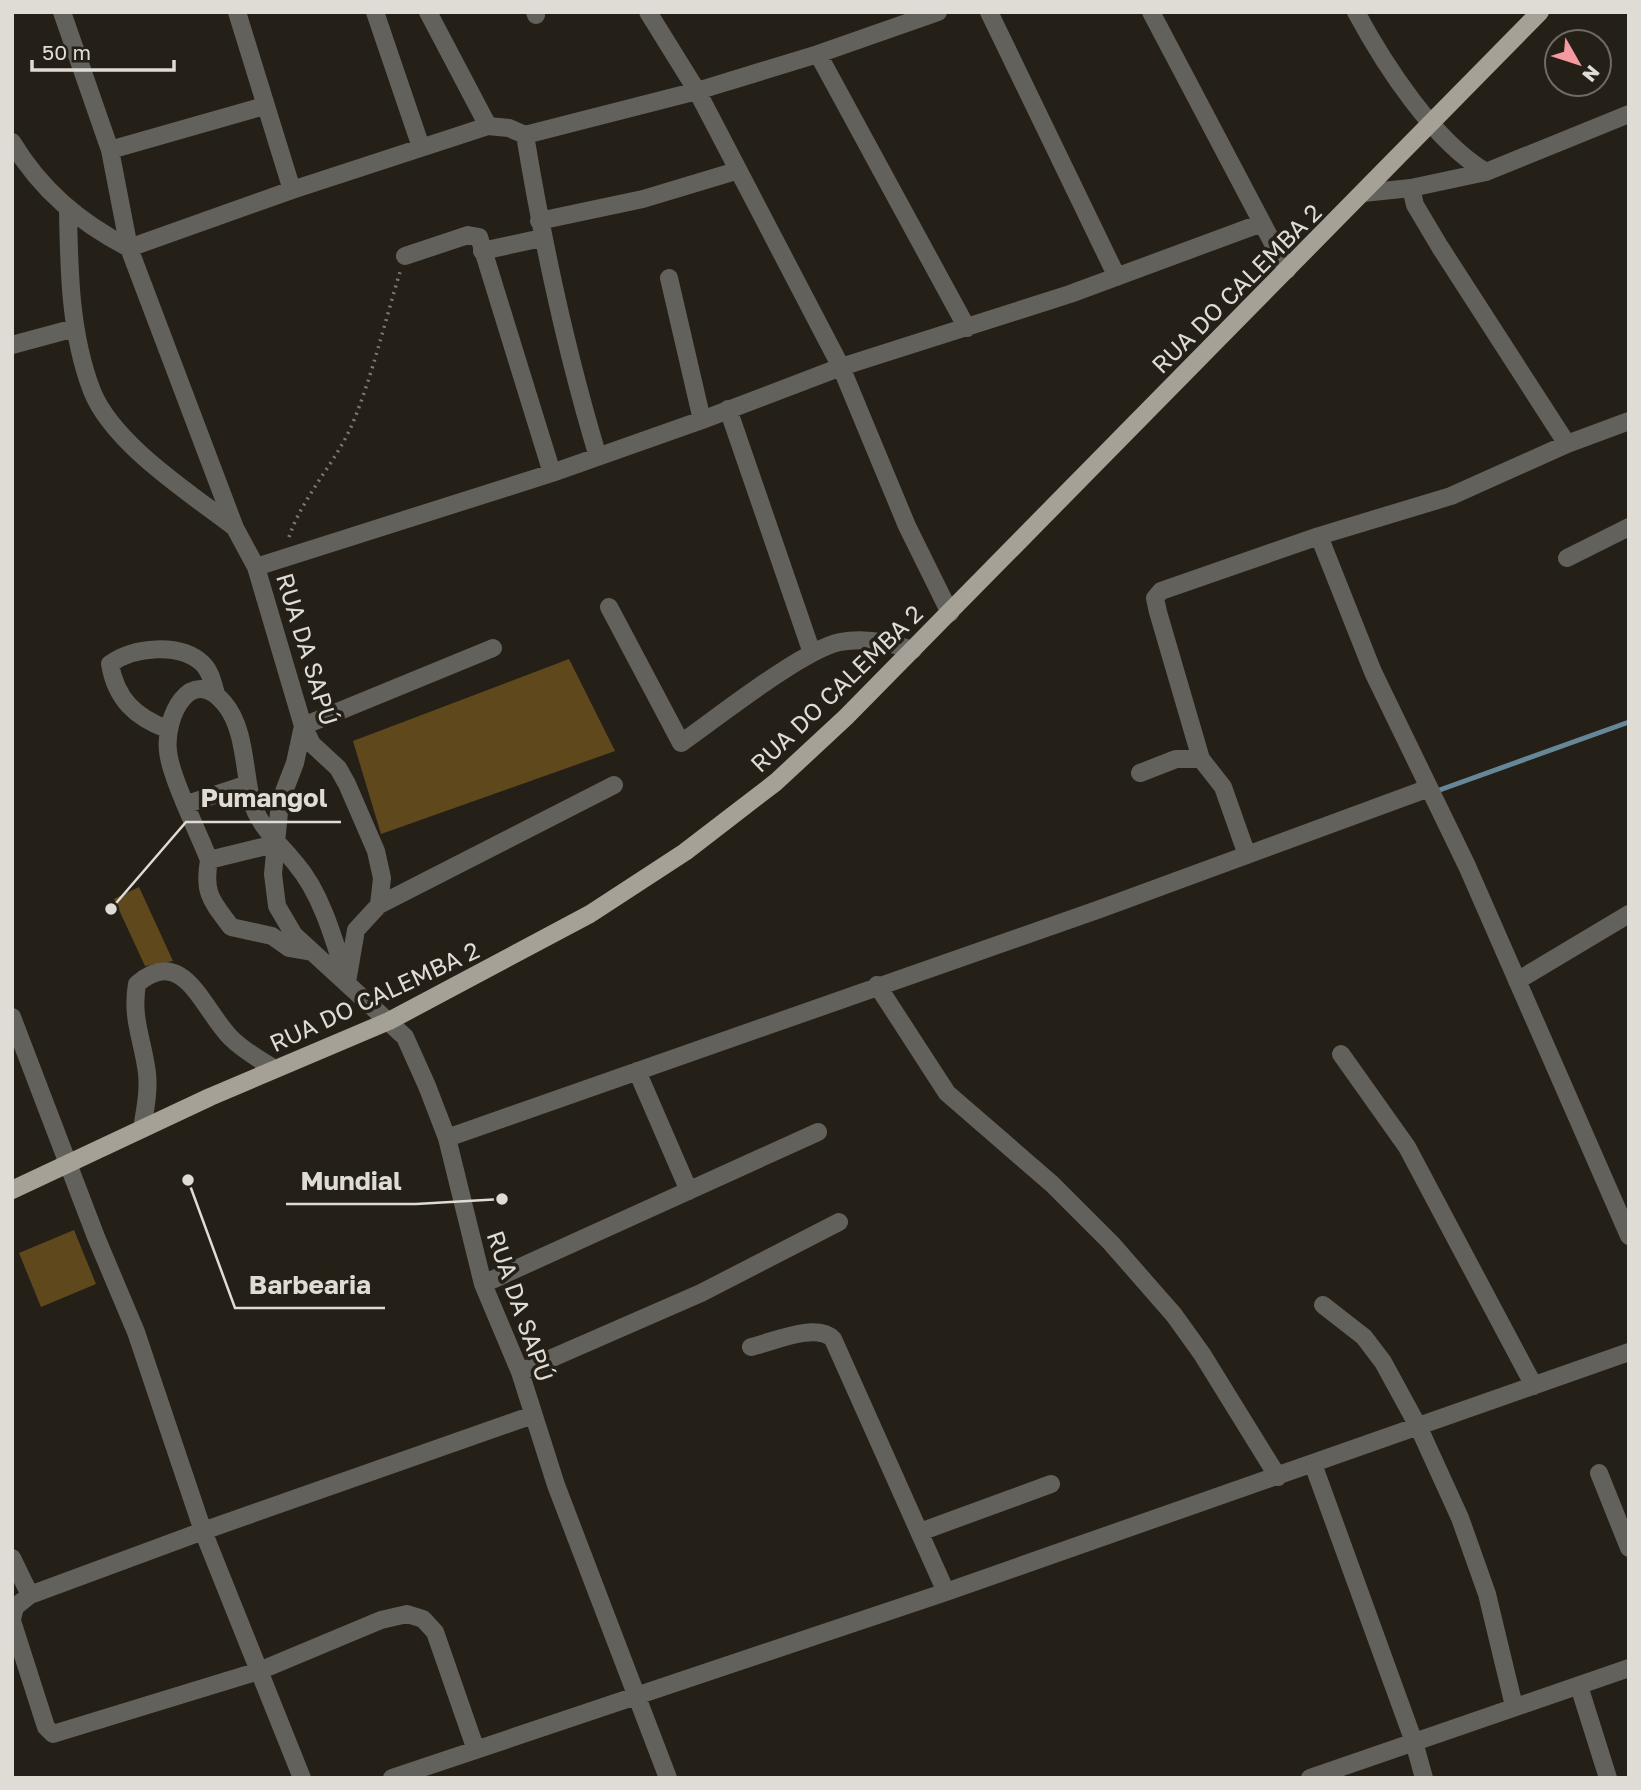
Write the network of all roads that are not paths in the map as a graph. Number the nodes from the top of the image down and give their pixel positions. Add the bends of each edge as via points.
1 (62, 12) edge
2 (237, 12) edge
3 (375, 12) edge
4 (428, 12) edge
5 (648, 12) edge
6 (938, 12) edge
7 (989, 12) edge
8 (1151, 12) edge
9 (1356, 12) edge
10 (1540, 12) edge
11 (918, 15) edge
12 (818, 54) junction
13 (697, 91) junction
14 (264, 106) junction
15 (1629, 114) edge
16 (1432, 122) junction
17 (488, 126) junction
18 (525, 135) junction
19 (12, 142) edge
20 (421, 147) junction
21 (110, 150) junction
22 (736, 171) junction
23 (1486, 172) junction
24 (1411, 188) junction
25 (292, 190) junction
26 (1363, 193) junction
27 (68, 211) junction
28 (1262, 223) junction
29 (541, 230) junction
30 (129, 248) junction
31 (482, 251) junction
32 (405, 256) road end
33 (1287, 270) junction
34 (1117, 276) junction
35 (669, 278) dead end
36 (75, 328) junction
37 (967, 328) junction
38 (12, 345) edge
39 (841, 366) junction
40 (728, 409) junction
41 (702, 420) junction
42 (1629, 421) edge
43 (1567, 444) junction
44 (598, 457) junction
45 (552, 473) junction
46 (235, 528) junction
47 (1626, 534) edge
48 (1319, 537) junction
49 (1566, 558) dead end
50 (256, 567) junction
51 (609, 607) dead end
52 (950, 613) junction
53 (493, 648) dead end
54 (913, 650) junction
55 (812, 653) junction
56 (216, 694) junction
57 (303, 726) junction
58 (167, 729) junction
59 (1201, 760) junction
60 (1140, 773) dead end
61 (248, 784) junction
62 (614, 785) dead end
63 (1430, 788) junction
64 (187, 804) junction
65 (275, 844) junction
66 (1247, 855) junction
67 (209, 860) junction
68 (379, 905) junction
69 (1629, 914) edge
70 (356, 930) junction
71 (335, 942) junction
72 (316, 952) junction
73 (1517, 981) junction
74 (346, 982) junction
75 (877, 985) junction
76 (12, 1017) edge
77 (389, 1021) junction
78 (1341, 1054) dead end
79 (275, 1069) junction
80 (637, 1071) junction
81 (142, 1129) junction
82 (818, 1132) dead end
83 (447, 1138) junction
84 (68, 1165) junction
85 (12, 1190) edge
86 (690, 1191) junction
87 (839, 1222) dead end
88 (1627, 1227) edge
89 (483, 1284) junction
90 (1323, 1305) dead end
91 (751, 1347) dead end
92 (1629, 1352) edge
93 (520, 1372) junction
94 (1534, 1386) junction
95 (533, 1415) junction
96 (1419, 1428) junction
97 (1313, 1464) junction
98 (1599, 1473) dead end
99 (1278, 1477) junction
100 (1051, 1485) dead end
101 (203, 1531) junction
102 (920, 1532) junction
103 (1629, 1548) edge
104 (12, 1558) edge
105 (946, 1592) junction
106 (30, 1595) junction
107 (12, 1620) edge
108 (1629, 1668) edge
109 (259, 1671) junction
110 (1578, 1686) junction
111 (637, 1696) junction
112 (1514, 1706) junction
113 (1414, 1742) junction
114 (476, 1749) junction
115 (414, 1774) edge
116 (302, 1778) edge
117 (392, 1778) edge
118 (668, 1778) edge
119 (1310, 1778) edge
120 (1424, 1778) edge
121 (1608, 1778) edge

1 - 21 street, RUA DA SAPÚ
2 - 14 street
3 - 20 street
4 - 17 street
5 - 13 street
6 - 11 street
7 - 34 street
8 - 28 street
9 - 16 street via 1379,55
10 - 16 main road, RUA DO CALEMBA 2
11 - 12 street
12 - 13 street
12 - 37 street
13 - 18 street
13 - 22 street
14 - 21 street
14 - 25 street
15 - 23 street
16 - 23 street via 1462,158
16 - 26 main road, RUA DO CALEMBA 2
17 - 18 street
17 - 20 street
18 - 29 street
19 - 27 street
20 - 25 street
21 - 30 street, RUA DA SAPÚ
22 - 29 street
22 - 39 street
23 - 24 street
24 - 26 street
24 - 43 street via 1415,205 1440,247
25 - 30 street
26 - 33 main road, RUA DO CALEMBA 2
27 - 30 street
27 - 36 street
28 - 33 street
28 - 34 street
29 - 31 street
29 - 44 street via 570,363
30 - 46 street, RUA DA SAPÚ
31 - 32 street via 479,237 474,235
31 - 45 street
33 - 52 main road, RUA DO CALEMBA 2
34 - 37 street
35 - 41 street
36 - 38 street
36 - 46 street via 93,393 116,426 146,460
37 - 39 street
39 - 40 street
39 - 52 street via 907,526
40 - 41 street
40 - 55 street
41 - 44 street
42 - 43 street
43 - 48 street via 1451,496
44 - 45 street
45 - 50 street
46 - 50 street, RUA DA SAPÚ
47 - 49 street
48 - 59 street via 1161,592 1155,598
48 - 63 street via 1373,672
50 - 57 street, RUA DA SAPÚ
51 - 55 street via 681,743
52 - 54 main road, RUA DO CALEMBA 2
53 - 57 street
54 - 55 street via 863,639
54 - 77 main road, RUA DO CALEMBA 2 via 776,782 685,852 590,914
56 - 58 street via 203,689 191,692 174,707
56 - 58 street via 204,665 190,655 139,650 110,664 133,713
56 - 61 street via 233,716
57 - 65 street, RUA DA SAPÚ via 280,802
57 - 68 street, RUA DA SAPÚ via 312,744 338,768 376,851 382,878
58 - 64 street via 168,754
59 - 60 street via 1176,759
59 - 66 street via 1223,787
61 - 64 street
61 - 65 street via 252,802
62 - 68 street
63 - 66 street
63 - 73 street
64 - 67 street
65 - 67 street
65 - 71 street via 297,864
65 - 72 street, RUA DA SAPÚ via 277,906 294,935
66 - 75 street
67 - 72 street via 205,883 231,927 272,936 289,948
68 - 70 street
69 - 73 street
70 - 71 street
70 - 74 street
71 - 72 street
71 - 74 street
72 - 74 street, RUA DA SAPÚ
73 - 88 street
74 - 77 street, RUA DA SAPÚ
75 - 80 street
75 - 99 street via 947,1093 1052,1184 1111,1242 1174,1315
76 - 84 street
77 - 79 main road, RUA DO CALEMBA 2
77 - 83 street, RUA DA SAPÚ via 405,1037
78 - 94 street via 1407,1147
79 - 81 main road, RUA DO CALEMBA 2
79 - 81 street via 229,1037 186,980 171,970 152,971 137,984 133,1007 147,1073
80 - 83 street
80 - 86 street
81 - 84 main road, RUA DO CALEMBA 2
82 - 86 street
83 - 89 street, RUA DA SAPÚ
84 - 85 main road, RUA DO CALEMBA 2
84 - 101 street via 136,1332
86 - 89 street
87 - 93 street via 701,1293
89 - 93 street, RUA DA SAPÚ
90 - 96 street via 1370,1345
91 - 102 street via 815,1331 834,1339
92 - 94 street
93 - 95 street, RUA DA SAPÚ
94 - 96 street
95 - 101 street
95 - 111 street, RUA DA SAPÚ
96 - 97 street
96 - 112 street via 1478,1569
97 - 99 street
97 - 113 street
98 - 103 street
99 - 105 street
100 - 102 street
101 - 106 street
101 - 109 street
102 - 105 street
104 - 106 street
105 - 111 street
106 - 107 street via 15,1607
107 - 109 street via 46,1727 53,1734
108 - 110 street
109 - 114 street via 382,1620 407,1614 423,1619 435,1632
109 - 116 street
110 - 112 street
110 - 121 street
111 - 114 street
111 - 118 street, RUA DA SAPÚ
112 - 113 street
113 - 119 street
113 - 120 street
114 - 115 street
115 - 117 street

